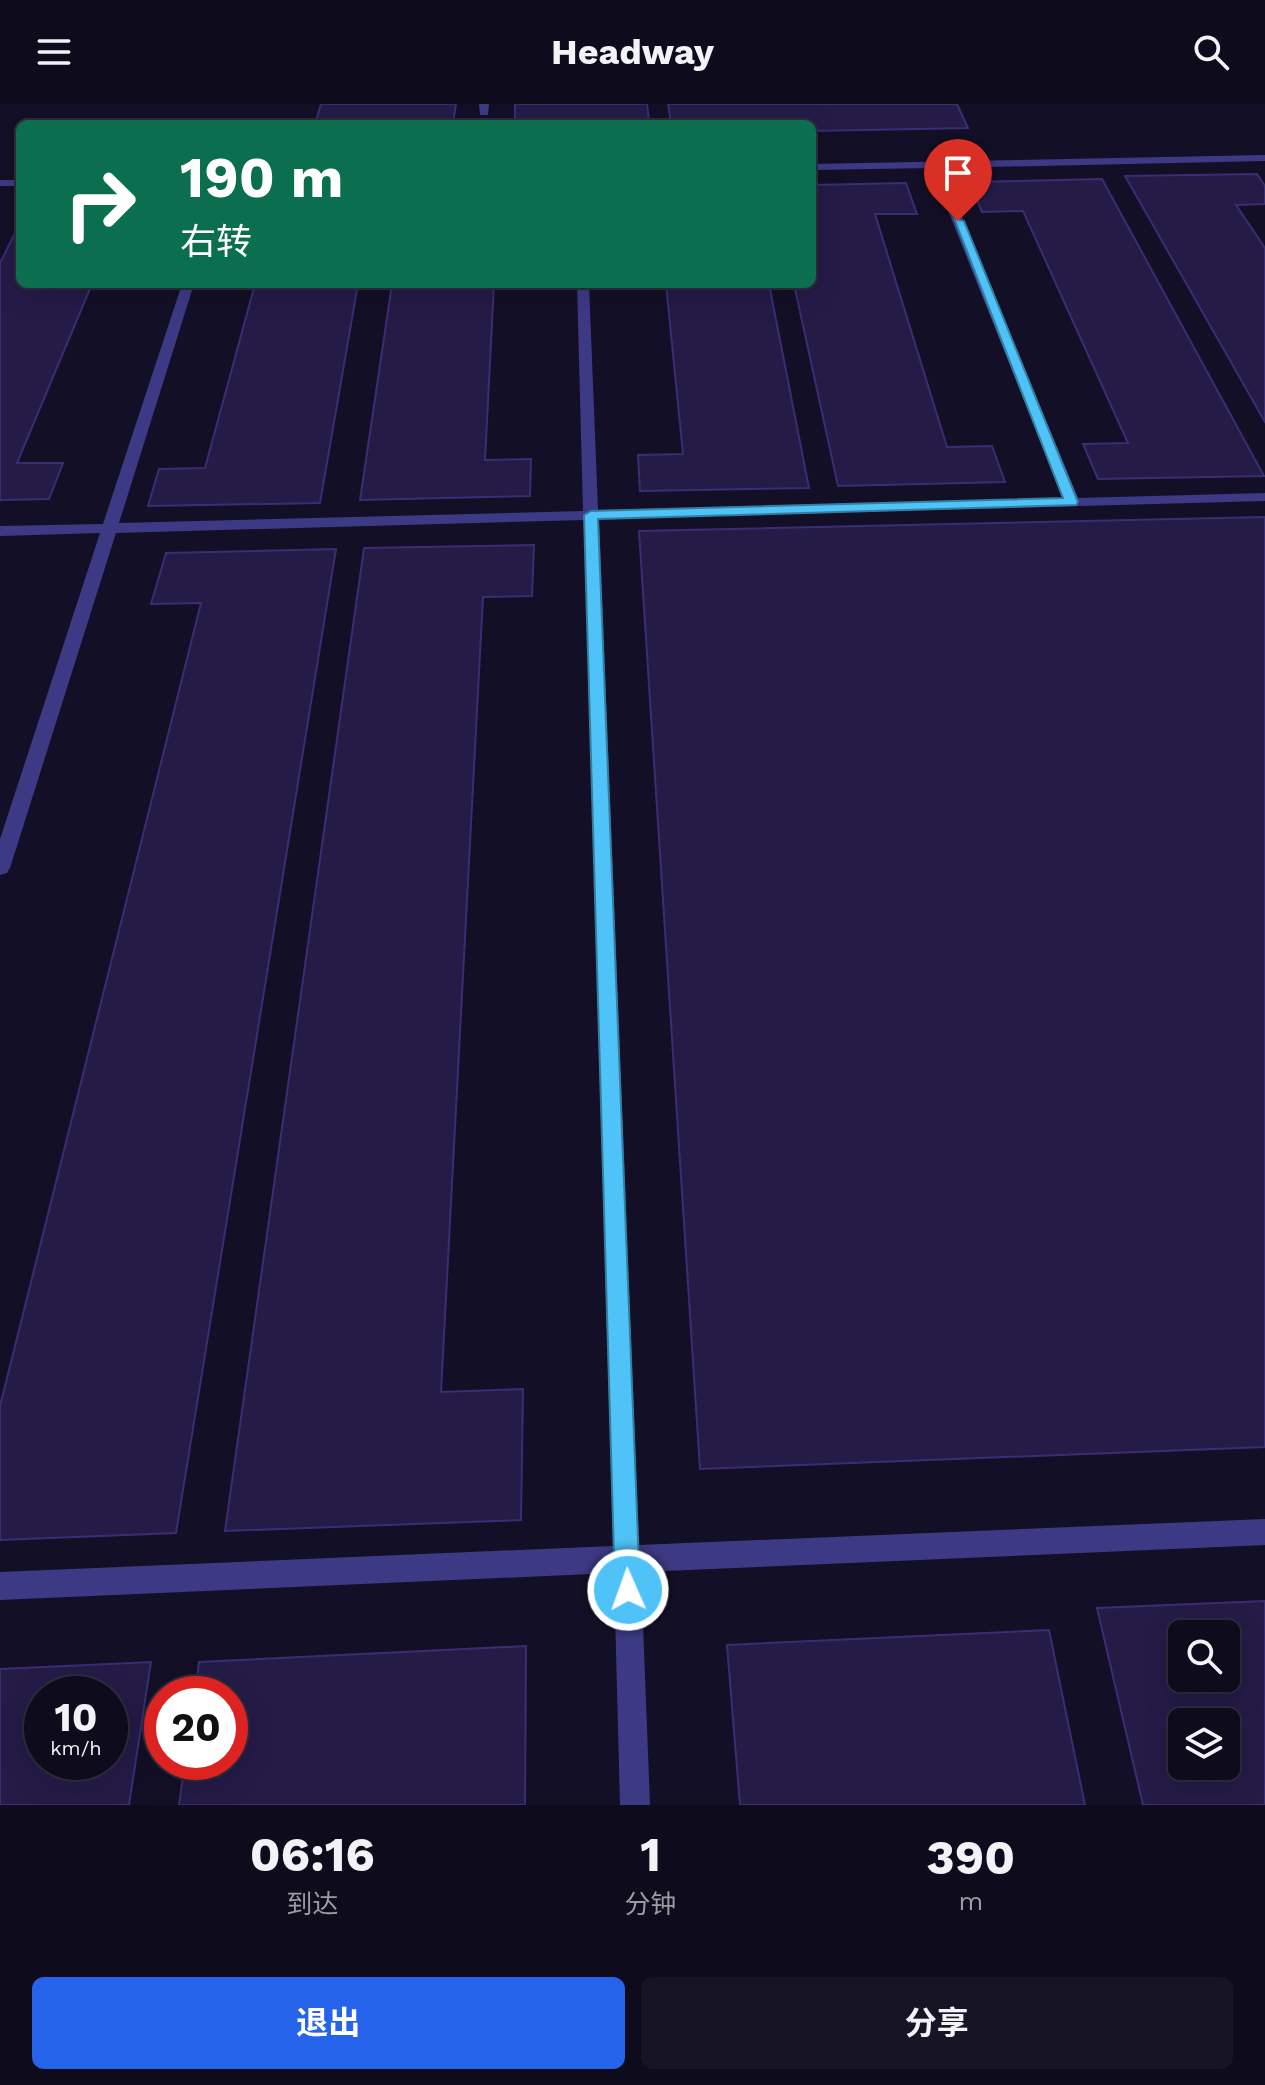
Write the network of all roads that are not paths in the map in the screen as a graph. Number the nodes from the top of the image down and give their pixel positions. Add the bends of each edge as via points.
1 (1265, 158) edge
2 (935, 164) junction
3 (816, 167) edge
4 (187, 288) edge
5 (583, 288) edge
6 (1265, 497) edge
7 (1072, 502) junction
8 (591, 515) junction
9 (109, 528) junction
10 (0, 531) edge
11 (0, 868) edge
12 (1265, 1532) edge
13 (627, 1559) junction
14 (0, 1586) edge
15 (635, 1805) edge

1 - 2 lane
2 - 3 lane
2 - 7 lane
4 - 9 lane
5 - 8 lane
6 - 7 lane
7 - 8 lane
8 - 9 lane
8 - 13 lane
9 - 10 lane
9 - 11 lane
12 - 13 lane
13 - 14 lane
13 - 15 lane

